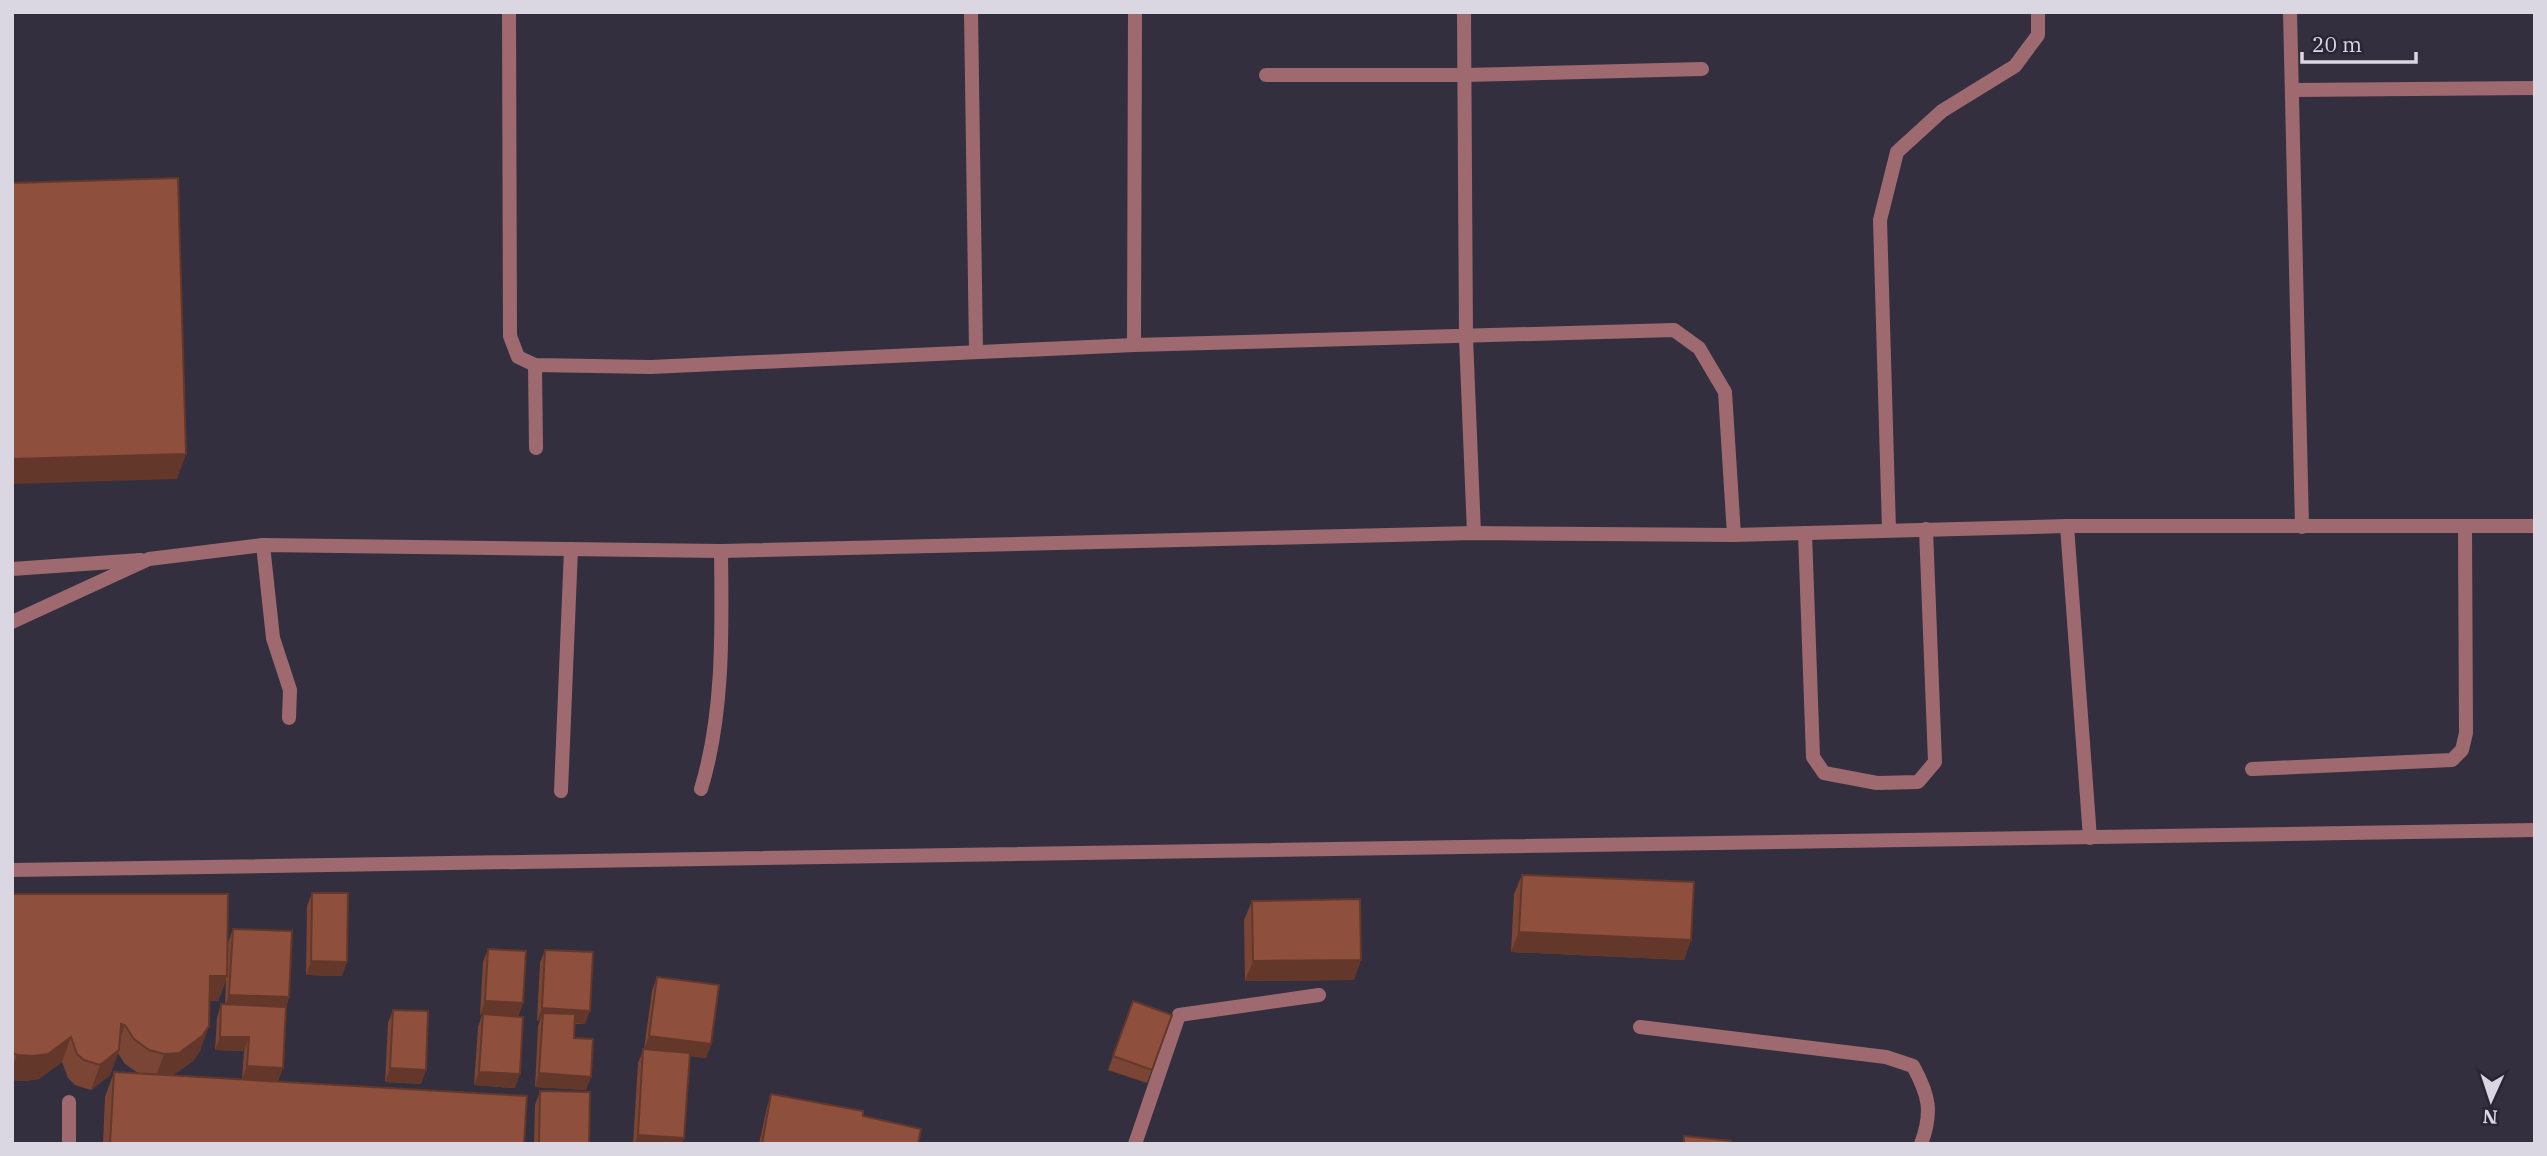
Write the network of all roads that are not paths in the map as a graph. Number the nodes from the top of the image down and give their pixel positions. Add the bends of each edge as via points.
1 (509, 12) edge
2 (971, 12) edge
3 (1135, 12) edge
4 (1464, 12) edge
5 (2038, 12) edge
6 (2290, 12) edge
7 (1702, 69) dead end
8 (1266, 75) dead end
9 (1465, 75) junction
10 (2535, 88) edge
11 (2292, 90) junction
12 (1466, 338) junction
13 (1134, 345) junction
14 (976, 352) junction
15 (535, 365) junction
16 (536, 448) dead end
17 (2067, 526) junction
18 (2535, 526) edge
19 (2302, 527) junction
20 (2465, 528) junction
21 (1926, 529) junction
22 (1889, 530) junction
23 (1474, 533) junction
24 (1805, 533) junction
25 (1734, 536) junction
26 (263, 545) junction
27 (571, 550) junction
28 (721, 551) junction
29 (149, 559) junction
30 (12, 569) edge
31 (12, 622) edge
32 (289, 718) dead end
33 (2252, 769) dead end
34 (701, 789) dead end
35 (561, 791) dead end
36 (2535, 830) edge
37 (2090, 838) junction
38 (12, 870) edge
39 (1318, 995) dead end
40 (1640, 1027) dead end
41 (69, 1102) dead end
42 (69, 1144) edge
43 (1135, 1144) edge
44 (1921, 1144) edge

1 - 15 lane via 510,336 518,357
2 - 14 lane
3 - 13 lane
4 - 9 lane
5 - 22 lane via 2038,34 2015,66 1942,111 1897,152 1880,220
6 - 11 lane
7 - 9 lane
8 - 9 lane
9 - 12 lane
10 - 11 lane
11 - 19 lane
12 - 13 lane
12 - 23 lane
12 - 25 lane via 1674,330 1693,342 1725,392
13 - 14 lane
14 - 15 lane via 651,367
15 - 16 lane
17 - 19 lane
17 - 21 lane
17 - 37 lane
18 - 20 lane
19 - 20 lane
20 - 33 lane via 2466,733 2462,750 2452,760
21 - 22 lane
21 - 24 lane via 1935,762 1918,782 1877,783 1824,773 1813,757
22 - 24 lane
23 - 25 lane
23 - 28 lane
24 - 25 lane
26 - 27 lane
26 - 29 lane
26 - 32 lane via 273,638 290,690
27 - 28 lane
27 - 35 lane
28 - 34 lane via 722,634 710,762
29 - 30 lane
29 - 31 lane
36 - 37 lane
37 - 38 lane
39 - 43 lane via 1179,1015
40 - 44 lane via 1886,1056 1913,1066 1928,1093 1927,1127
41 - 42 lane

